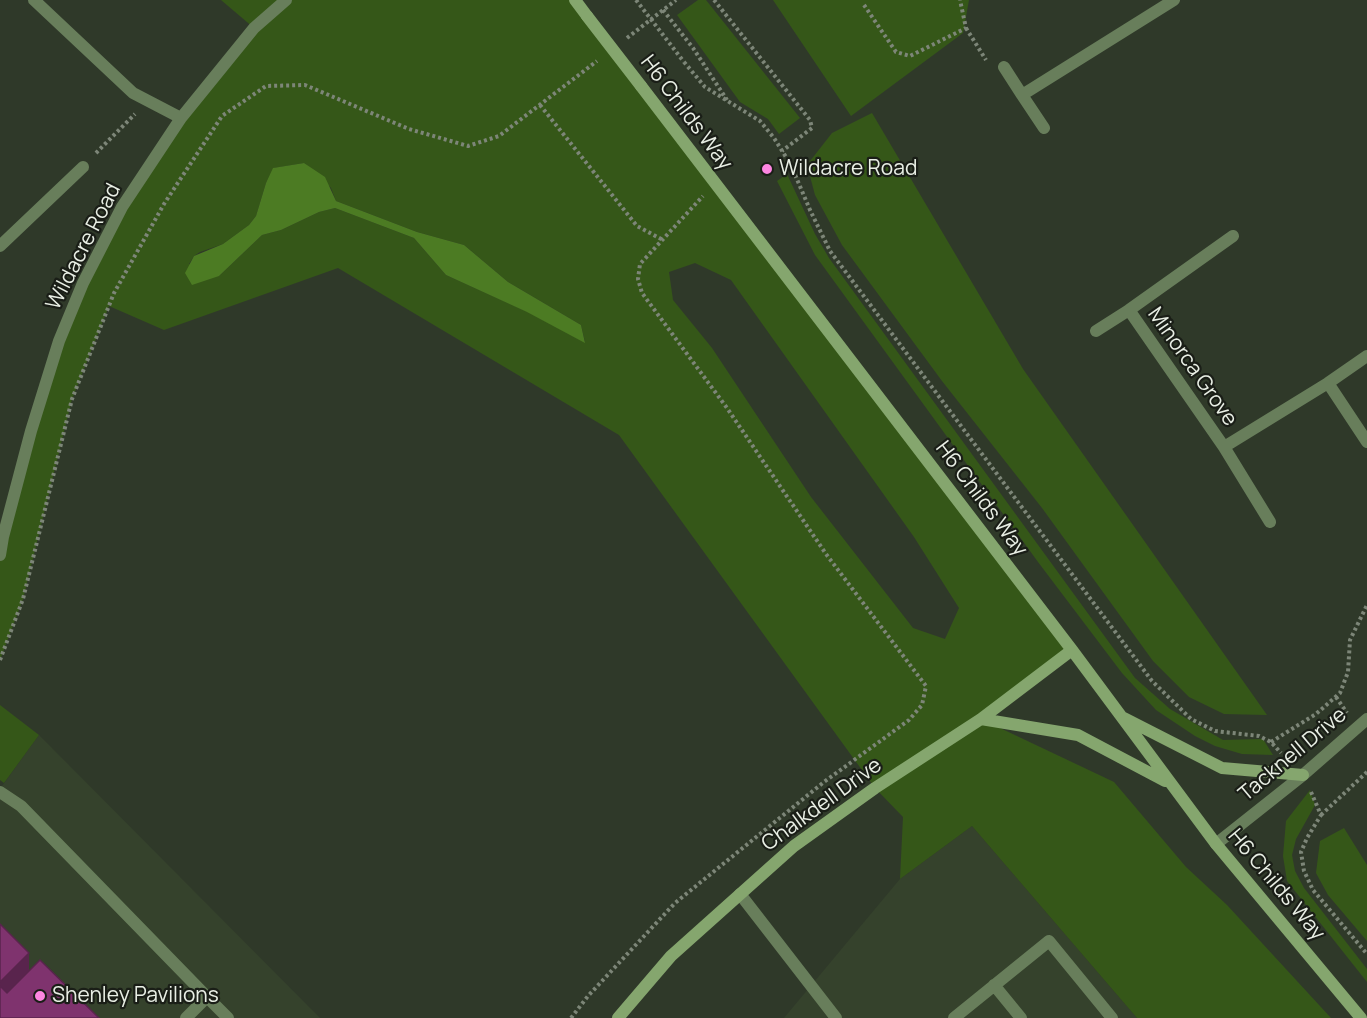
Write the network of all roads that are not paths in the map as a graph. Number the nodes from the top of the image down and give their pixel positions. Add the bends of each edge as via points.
1 (34, 0) edge
2 (286, 0) edge
3 (575, 0) edge
4 (1174, 0) edge
5 (1004, 68) road end
6 (1022, 95) junction
7 (181, 118) junction
8 (1044, 128) dead end
9 (83, 166) road end
10 (1233, 236) dead end
11 (0, 246) edge
12 (1129, 310) junction
13 (1096, 331) dead end
14 (1367, 356) edge
15 (1328, 383) junction
16 (1367, 442) edge
17 (1224, 447) junction
18 (1270, 522) dead end
19 (1, 536) edge
20 (0, 555) edge
21 (1072, 650) junction
22 (1120, 716) junction
23 (981, 719) junction
24 (1367, 719) edge
25 (1303, 775) junction
26 (1169, 783) junction
27 (0, 792) edge
28 (1216, 844) junction
29 (740, 894) junction
30 (994, 986) junction
31 (207, 998) junction
32 (186, 1018) edge
33 (228, 1018) edge
34 (618, 1018) edge
35 (836, 1018) edge
36 (954, 1018) edge
37 (1021, 1018) edge
38 (1112, 1018) edge
39 (1361, 1018) edge

1 - 7 street via 133,93
2 - 7 street, Wildacre Road via 254,28
3 - 21 street, H6 Childs Way, bridge
4 - 6 street
5 - 6 street
6 - 8 street
7 - 19 street, Wildacre Road via 122,207 83,283 59,341
9 - 11 street
10 - 12 street, Minorca Grove
12 - 13 street, Minorca Grove
12 - 17 street, Minorca Grove
14 - 15 street, Minorca Grove
15 - 16 street
15 - 17 street, Minorca Grove
17 - 18 street, Minorca Grove
19 - 20 street, Wildacre Road
21 - 22 street, H6 Childs Way
21 - 23 street, Chalkdell Drive
22 - 25 street via 1222,768
22 - 26 street, H6 Childs Way
23 - 26 street via 1078,735
23 - 29 street, Chalkdell Drive via 794,846
24 - 25 street, Tacknell Drive
25 - 28 street, Tacknell Drive
26 - 28 street, H6 Childs Way
27 - 31 street via 21,806
28 - 39 street, H6 Childs Way
29 - 34 street, Chalkdell Drive via 671,956
29 - 35 street
30 - 36 street
30 - 37 street
30 - 38 street via 1049,941
31 - 32 street
31 - 33 street

